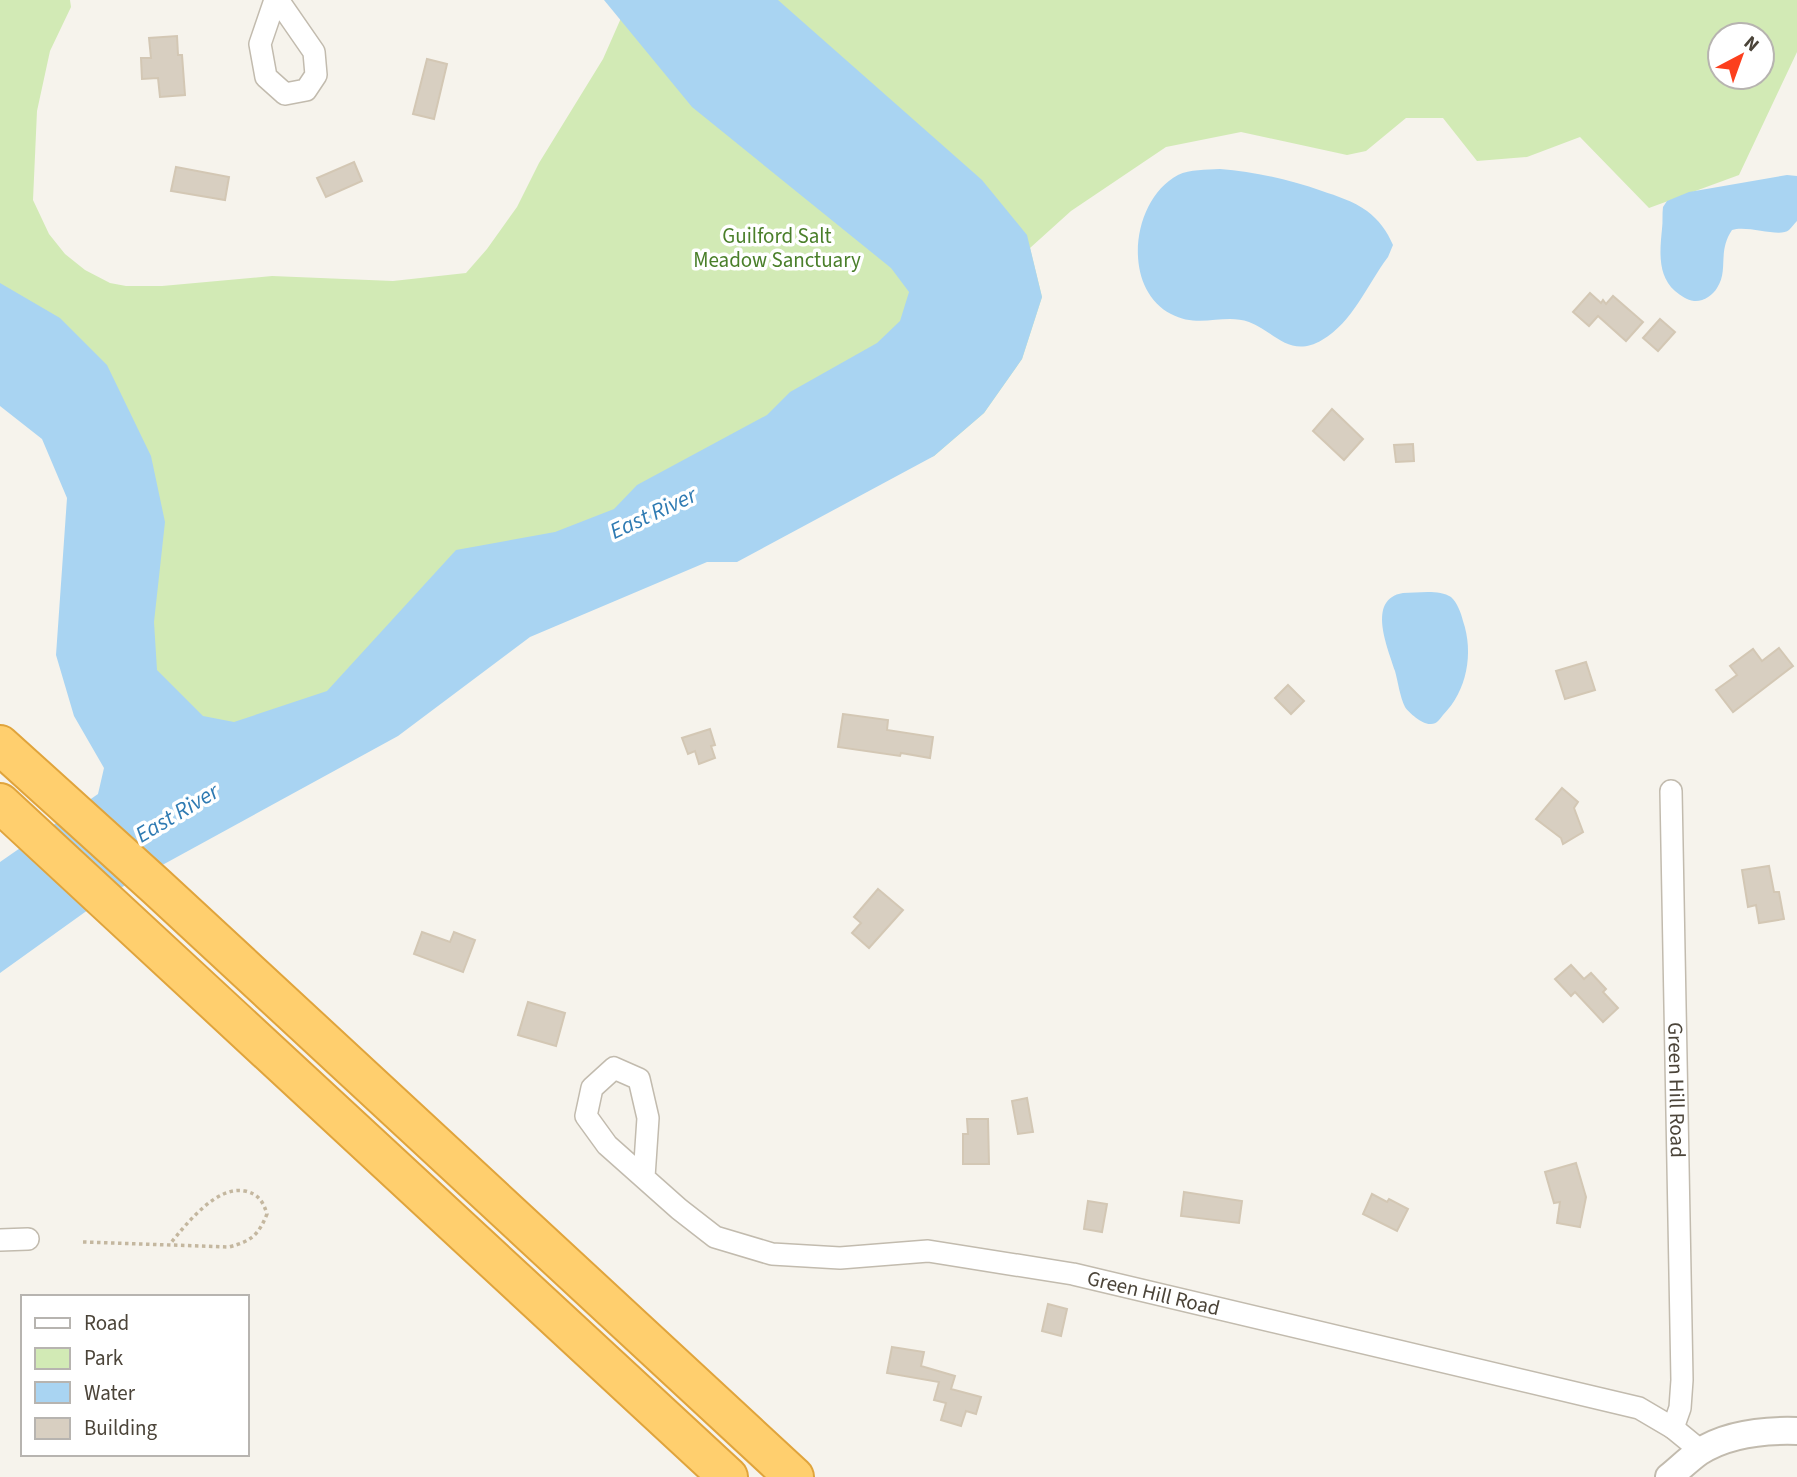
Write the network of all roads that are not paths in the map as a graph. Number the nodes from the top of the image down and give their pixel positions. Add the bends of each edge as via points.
1 (0, 745) edge
2 (1671, 791) dead end
3 (11, 813) edge
4 (644, 1177) junction
5 (28, 1239) dead end
6 (0, 1240) edge
7 (1673, 1428) junction
8 (1797, 1431) edge
9 (1701, 1451) junction
10 (728, 1477) edge
11 (794, 1477) edge
12 (1669, 1477) edge

1 - 11 highway
2 - 7 street, Green Hill Road via 1682,1380
3 - 10 highway
4 - 4 street, Green Hill Road via 648,1118 639,1079 614,1068 592,1088 586,1116 607,1145
4 - 7 street, Green Hill Road via 715,1237 772,1254 840,1258 928,1251 1073,1274 1639,1408
5 - 6 street
7 - 9 street, Green Hill Road
8 - 9 street via 1738,1436
9 - 12 street

